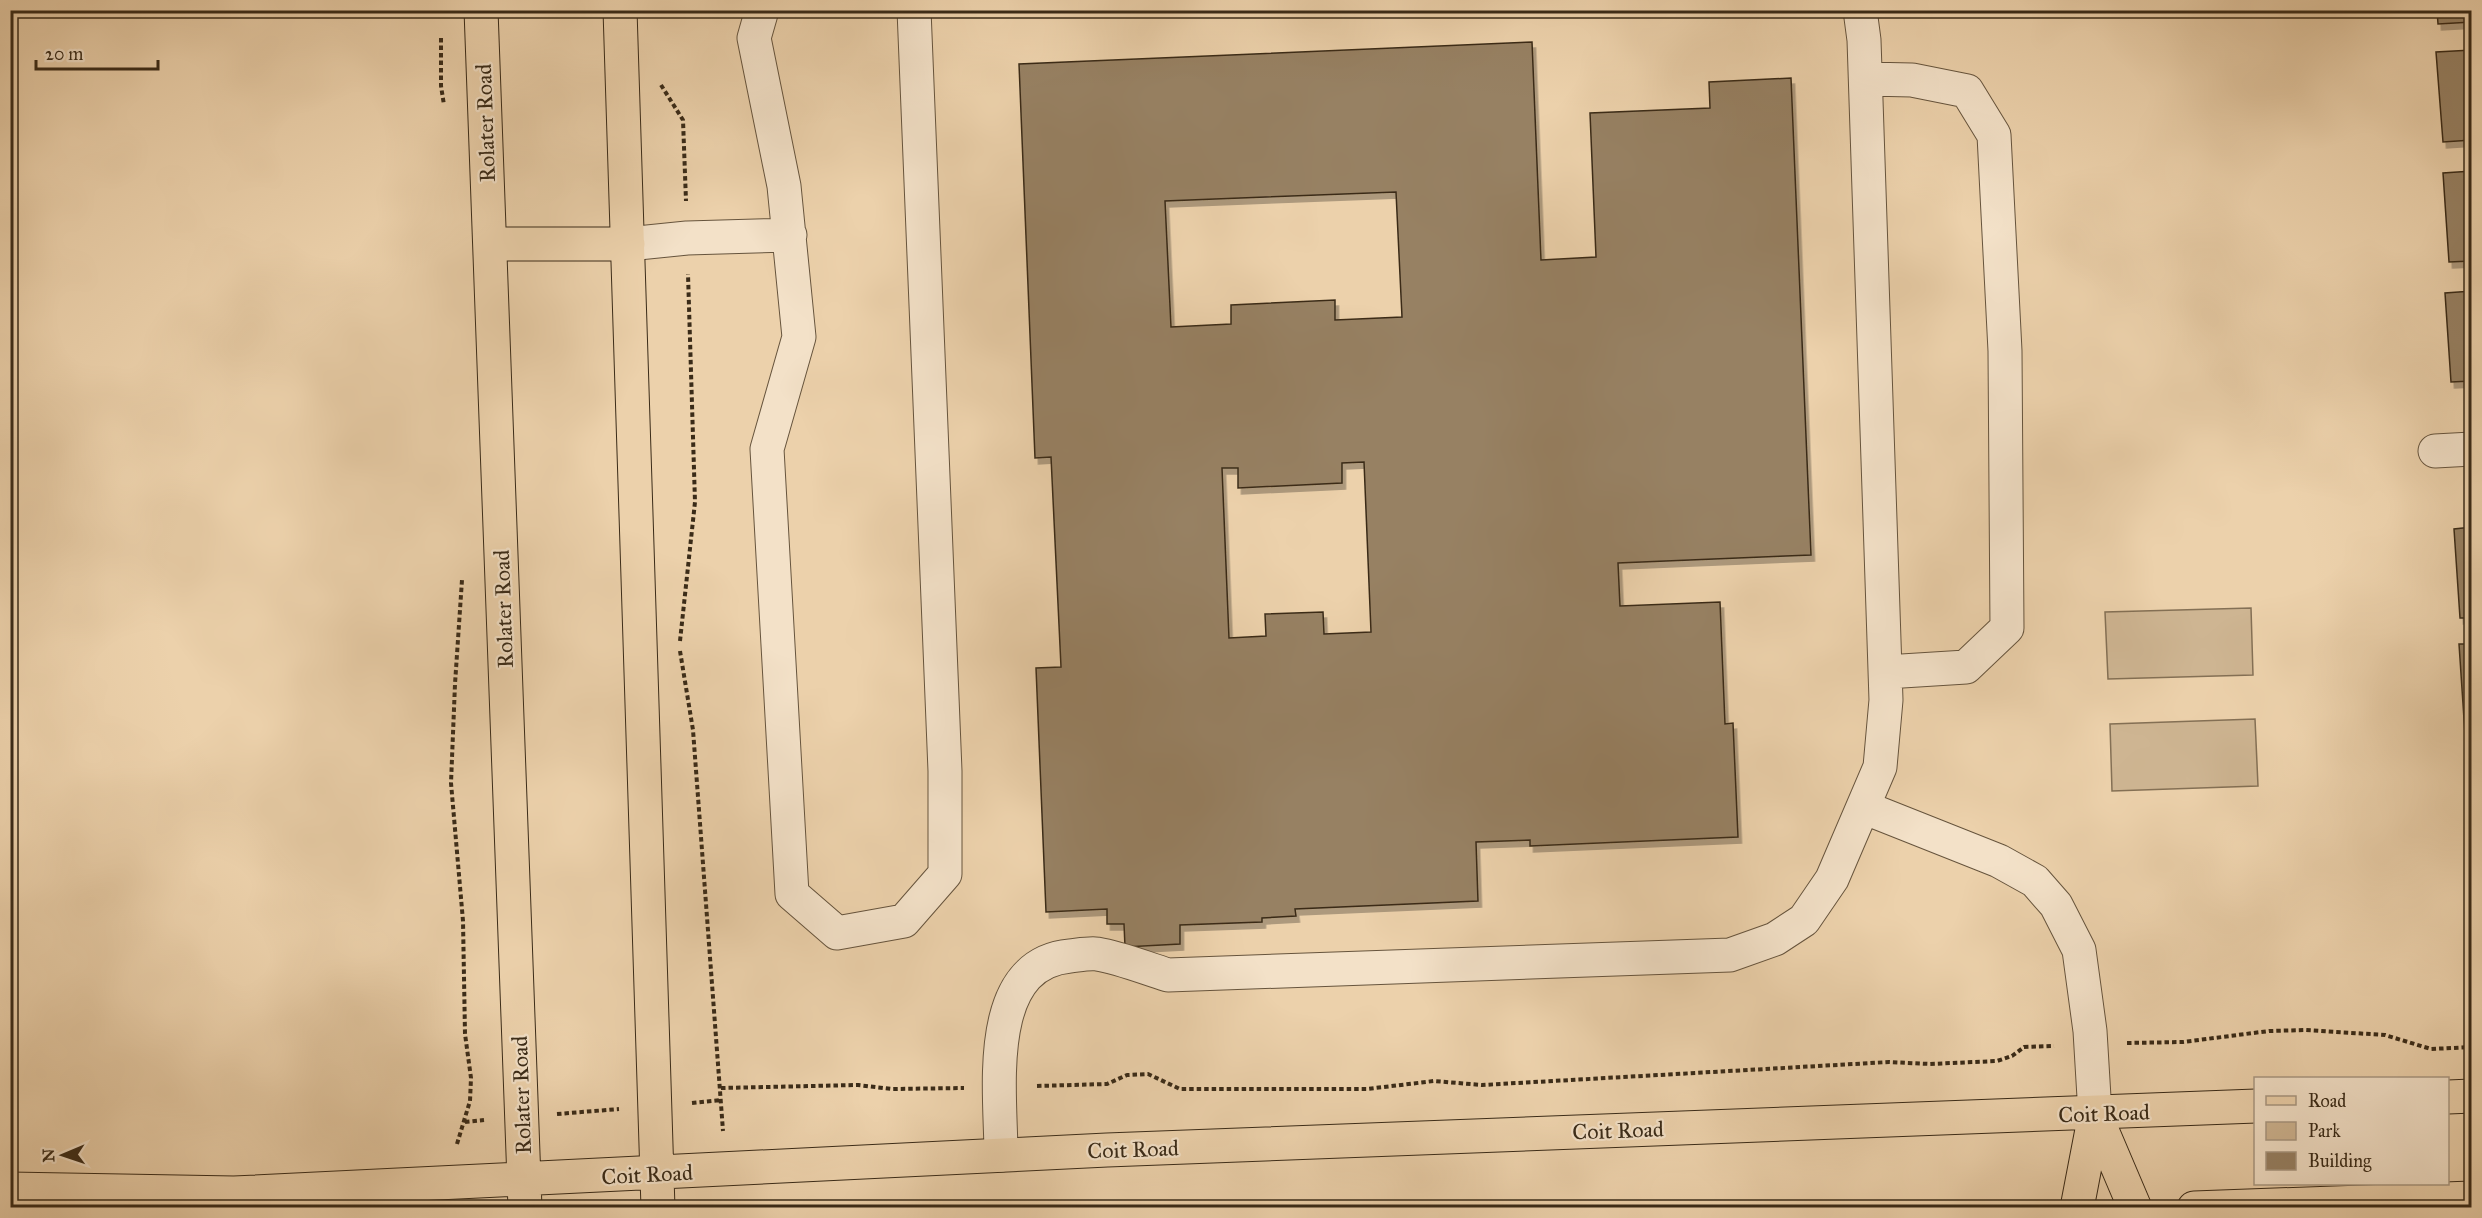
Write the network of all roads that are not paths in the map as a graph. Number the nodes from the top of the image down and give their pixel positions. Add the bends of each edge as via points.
1 (481, 10) edge
2 (620, 10) edge
3 (762, 10) edge
4 (914, 10) edge
5 (1860, 10) edge
6 (1866, 79) junction
7 (789, 235) junction
8 (490, 244) junction
9 (628, 244) junction
10 (2472, 449) edge
11 (2435, 451) dead end
12 (1886, 672) junction
13 (1863, 807) junction
14 (2472, 1096) edge
15 (2449, 1097) edge
16 (2254, 1106) edge
17 (2095, 1114) junction
18 (1001, 1155) junction
19 (657, 1173) junction
20 (10, 1189) edge
21 (524, 1194) edge
22 (2472, 1198) edge
23 (658, 1208) edge
24 (2077, 1208) edge
25 (2135, 1208) edge
26 (2194, 1208) edge

1 - 8 main road, Rolater Road
2 - 9 main road
3 - 7 street via 754,38 784,186
4 - 7 street via 945,771 945,874 904,921 837,933 792,894 767,449 799,337
5 - 6 street
6 - 12 street
6 - 12 street via 1912,80 1967,91 1994,135 2005,351 2007,628 1966,667
7 - 9 street
8 - 9 main road
8 - 21 main road, Rolater Road
9 - 19 main road
10 - 11 street
12 - 13 street via 1880,768
13 - 17 street via 1999,861 2035,881 2056,905 2079,950
13 - 18 street via 1832,879 1804,920 1775,939 1730,955 1168,975 1096,954 1054,957 1030,973 1009,1001 1000,1039
14 - 15 main road
16 - 17 main road, Coit Road
17 - 18 main road, Coit Road
17 - 24 main road
17 - 25 main road
18 - 19 main road, Coit Road
19 - 21 main road, Coit Road
19 - 23 main road
20 - 21 main road, Coit Road
22 - 26 main road

